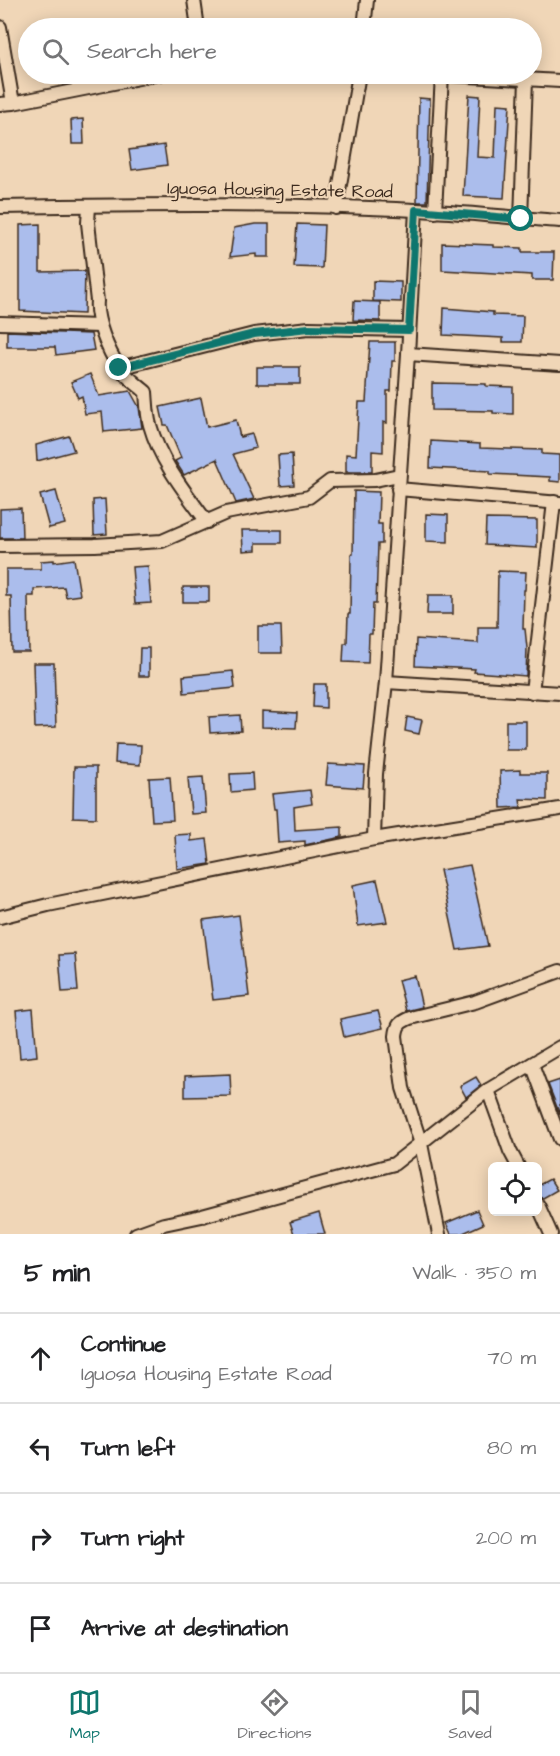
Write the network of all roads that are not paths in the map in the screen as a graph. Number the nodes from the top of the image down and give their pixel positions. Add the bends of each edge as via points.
1 (194, 0) edge
2 (367, 0) edge
3 (197, 18) edge
4 (365, 18) edge
5 (0, 27) edge
6 (542, 80) edge
7 (560, 81) edge
8 (109, 84) edge
9 (358, 84) edge
10 (441, 84) edge
11 (526, 84) edge
12 (13, 103) junction
13 (0, 104) edge
14 (89, 206) junction
15 (0, 207) edge
16 (336, 208) junction
17 (416, 210) junction
18 (435, 212) junction
19 (521, 219) junction
20 (560, 221) edge
21 (0, 323) edge
22 (100, 326) junction
23 (409, 330) junction
24 (408, 354) junction
25 (560, 364) edge
26 (119, 368) junction
27 (399, 475) junction
28 (398, 489) junction
29 (557, 502) edge
30 (207, 522) junction
31 (0, 546) edge
32 (386, 682) junction
33 (532, 692) junction
34 (560, 693) edge
35 (560, 809) edge
36 (374, 839) junction
37 (0, 917) edge
38 (560, 970) edge
39 (560, 1047) edge
40 (532, 1064) junction
41 (488, 1090) junction
42 (560, 1139) edge
43 (421, 1144) junction
44 (516, 1162) edge
45 (542, 1215) edge
46 (136, 1234) edge
47 (439, 1234) edge
48 (551, 1234) edge

1 - 3 street
2 - 4 street
5 - 12 street
6 - 7 street
8 - 12 street
9 - 16 street
10 - 18 street
11 - 19 street
12 - 13 street
14 - 15 street, Iguosa Housing Estate Road
14 - 16 street, Iguosa Housing Estate Road
14 - 22 street
16 - 17 street, Iguosa Housing Estate Road
17 - 18 street, Iguosa Housing Estate Road
17 - 23 street
18 - 19 street, Iguosa Housing Estate Road
19 - 20 street, Iguosa Housing Estate Road
21 - 22 street
22 - 26 street
23 - 24 street
23 - 26 street via 309,328 254,334
24 - 25 street
24 - 27 street
26 - 30 street via 146,392 150,424 164,460
27 - 28 street
27 - 30 street via 375,480 334,480 301,500 226,513
28 - 29 street
28 - 32 street
29 - 33 street
30 - 31 street via 162,541
32 - 33 street
32 - 36 street
33 - 34 street
35 - 36 street
36 - 37 street
38 - 43 street via 475,1002 402,1021 396,1028 403,1088
39 - 40 street
40 - 41 street
40 - 42 street
41 - 43 street
41 - 44 street
43 - 46 street via 394,1164
43 - 47 street
45 - 48 street

